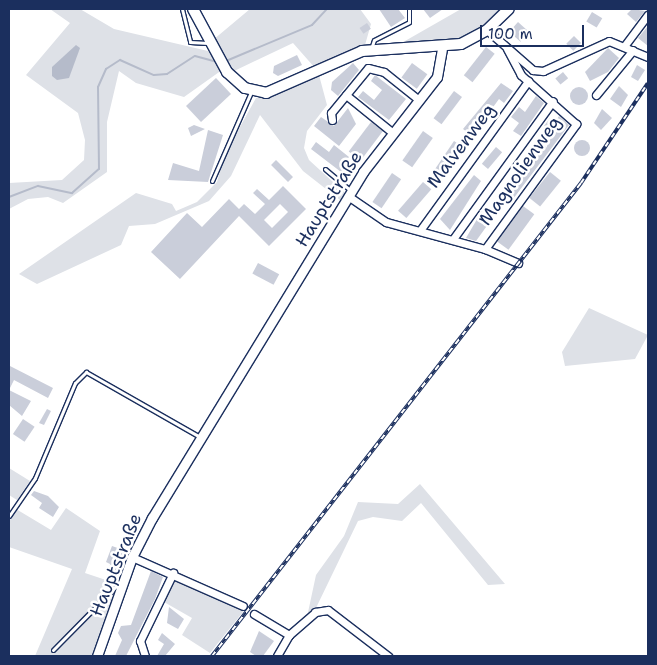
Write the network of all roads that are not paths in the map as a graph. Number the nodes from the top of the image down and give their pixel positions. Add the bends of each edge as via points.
1 (182, 9) edge
2 (193, 9) edge
3 (409, 9) edge
4 (509, 9) edge
5 (648, 16) edge
6 (487, 30) junction
7 (208, 43) junction
8 (625, 45) junction
9 (442, 49) junction
10 (507, 49) junction
11 (370, 50) junction
12 (633, 50) junction
13 (648, 57) edge
14 (528, 81) junction
15 (252, 91) junction
16 (346, 95) junction
17 (596, 95) dead end
18 (419, 100) junction
19 (553, 101) junction
20 (332, 120) dead end
21 (393, 133) junction
22 (325, 169) dead end
23 (212, 181) dead end
24 (350, 193) junction
25 (421, 230) junction
26 (453, 239) junction
27 (485, 248) junction
28 (518, 263) dead end
29 (201, 438) junction
30 (9, 516) edge
31 (132, 558) junction
32 (173, 573) junction
33 (123, 582) junction
34 (243, 606) dead end
35 (254, 614) dead end
36 (289, 635) junction
37 (53, 650) dead end
38 (97, 656) edge
39 (146, 656) edge
40 (277, 656) edge
41 (388, 656) edge

1 - 7 lane via 190,42
2 - 7 main road
3 - 11 lane via 409,22 374,40
4 - 6 main road
5 - 8 street
6 - 9 main road
6 - 10 street
7 - 15 main road via 227,72
8 - 10 street via 602,43 539,71
8 - 12 street
9 - 11 main road
9 - 18 street, Hauptstraße via 439,73
10 - 14 street, Magnolienweg via 514,67
11 - 15 main road via 273,91
12 - 13 street
12 - 17 street
14 - 19 street, Magnolienweg
14 - 25 street, Malvenweg
15 - 23 lane
16 - 18 street via 370,68 384,72
16 - 20 street via 331,113
16 - 21 street
18 - 21 street, Hauptstraße
19 - 26 street
19 - 27 street, Magnolienweg via 575,127
21 - 24 street, Hauptstraße
22 - 24 lane
24 - 25 street, Magnolienweg via 379,219
24 - 29 street, Hauptstraße
25 - 26 street, Magnolienweg
26 - 27 street, Magnolienweg
27 - 28 street, Magnolienweg
29 - 30 lane via 86,372 75,384 46,444 35,478
29 - 31 street, Hauptstraße
31 - 32 street
31 - 33 street, Hauptstraße
32 - 34 street
32 - 39 street via 140,641
33 - 37 lane via 116,583 98,609
33 - 38 street, Hauptstraße
35 - 36 street
36 - 40 street
36 - 41 street via 315,612 328,610

